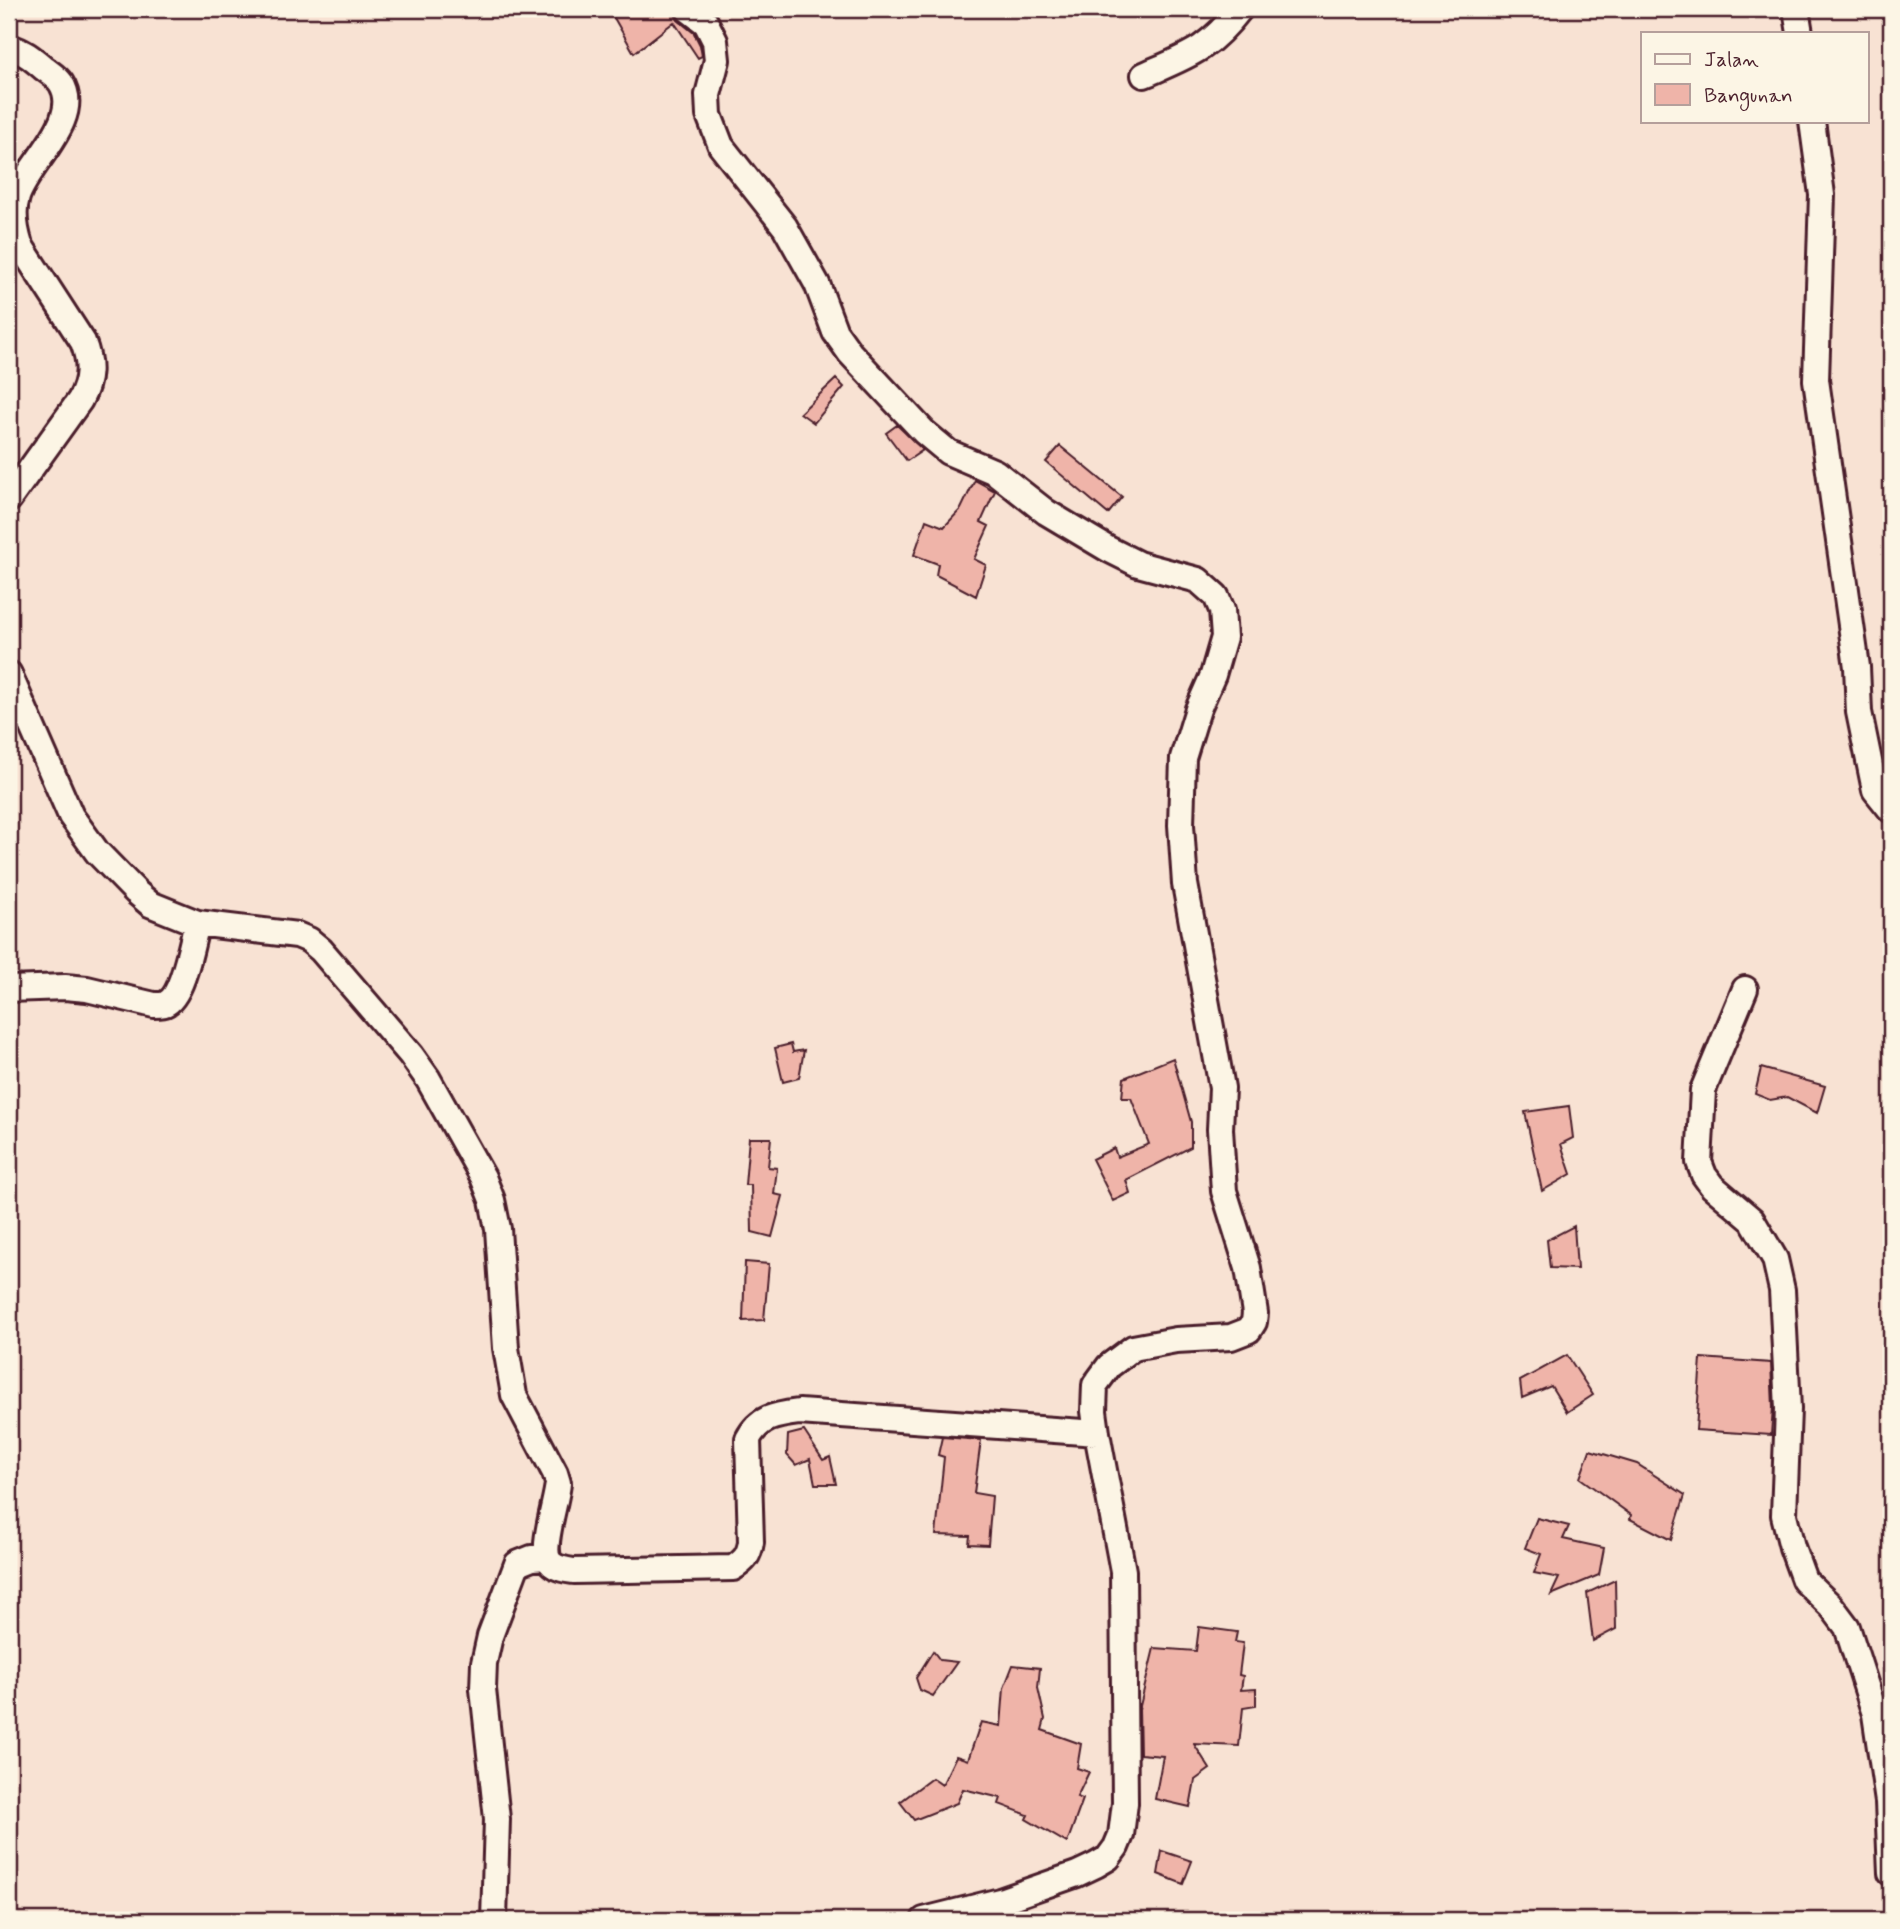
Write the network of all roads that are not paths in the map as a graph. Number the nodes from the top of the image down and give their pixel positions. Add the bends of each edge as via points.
1 (688, 9) edge
2 (1240, 9) edge
3 (1796, 9) edge
4 (1800, 32) edge
5 (9, 47) edge
6 (1144, 75) dead end
7 (1812, 122) edge
8 (9, 499) edge
9 (9, 674) edge
10 (1891, 810) edge
11 (197, 923) junction
12 (9, 989) edge
13 (1745, 989) dead end
14 (1097, 1433) junction
15 (547, 1557) junction
16 (1891, 1873) edge
17 (494, 1920) edge
18 (925, 1920) edge

1 - 14 street via 706,23 715,41 717,60 708,95 709,115 721,146 785,226 817,284 835,332 850,353 948,452 995,472 1046,512 1108,549 1138,564 1198,580 1216,596 1222,610 1224,637 1183,758 1181,825 1185,884 1222,1088 1224,1191 1248,1268 1254,1322 1249,1330 1231,1337 1133,1348 1109,1366 1095,1385
2 - 6 street via 1210,43
3 - 4 street
5 - 8 street via 22,50 60,81 65,92 64,121 17,196 15,230 20,245 83,342 90,372 80,400
7 - 10 street via 1822,195 1816,380 1857,667 1859,712 1875,790
9 - 11 street via 71,816 85,837 150,904
11 - 12 street via 181,982 164,1004 76,988
11 - 15 street via 297,935 321,950 411,1055 483,1177 498,1229 506,1349 514,1395 558,1483
13 - 16 street via 1703,1090 1699,1162 1712,1186 1752,1220 1775,1259 1782,1290 1787,1382 1784,1515 1804,1580 1847,1627 1875,1714 1888,1802
14 - 15 street via 779,1414 754,1426 748,1438 751,1542 743,1562 733,1568 574,1571 552,1565
14 - 18 street via 1123,1571 1125,1803 1121,1835 1108,1858 1077,1874 1000,1901
15 - 17 street via 517,1564 484,1663 497,1819

